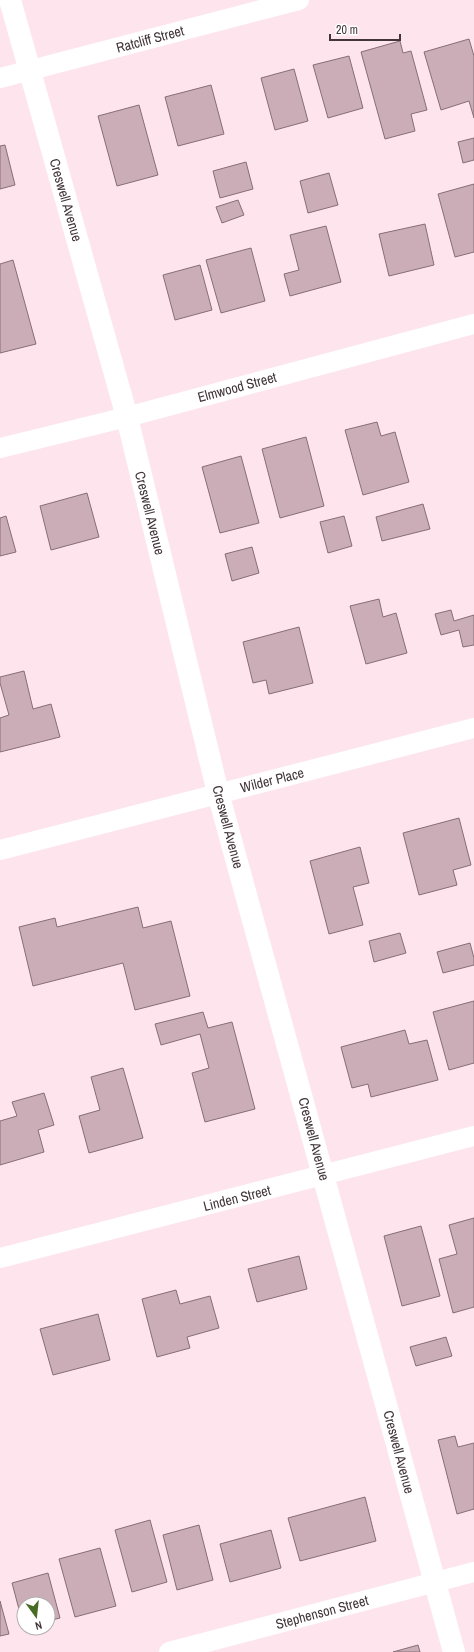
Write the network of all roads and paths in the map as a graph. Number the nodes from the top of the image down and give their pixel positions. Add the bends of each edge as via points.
1 (10, 0) edge
2 (299, 0) edge
3 (30, 71) junction
4 (0, 78) edge
5 (474, 324) edge
6 (127, 417) junction
7 (0, 448) edge
8 (474, 728) edge
9 (218, 793) junction
10 (0, 850) edge
11 (474, 1136) edge
12 (324, 1175) junction
13 (0, 1258) edge
14 (474, 1572) edge
15 (435, 1582) junction
16 (169, 1652) edge
17 (454, 1652) edge

1 - 3 street, Creswell Avenue
2 - 3 street, Ratcliff Street
3 - 4 street, Ratcliff Street
3 - 6 street, Creswell Avenue
5 - 6 street, Elmwood Street
6 - 7 street, Elmwood Street
6 - 9 street, Creswell Avenue
8 - 9 street, Wilder Place
9 - 10 street, Wilder Place
9 - 12 street, Creswell Avenue
11 - 12 street, Linden Street
12 - 13 street, Linden Street
12 - 15 street, Creswell Avenue
14 - 15 street, Stephenson Street
15 - 16 street, Stephenson Street
15 - 17 street, Creswell Avenue

